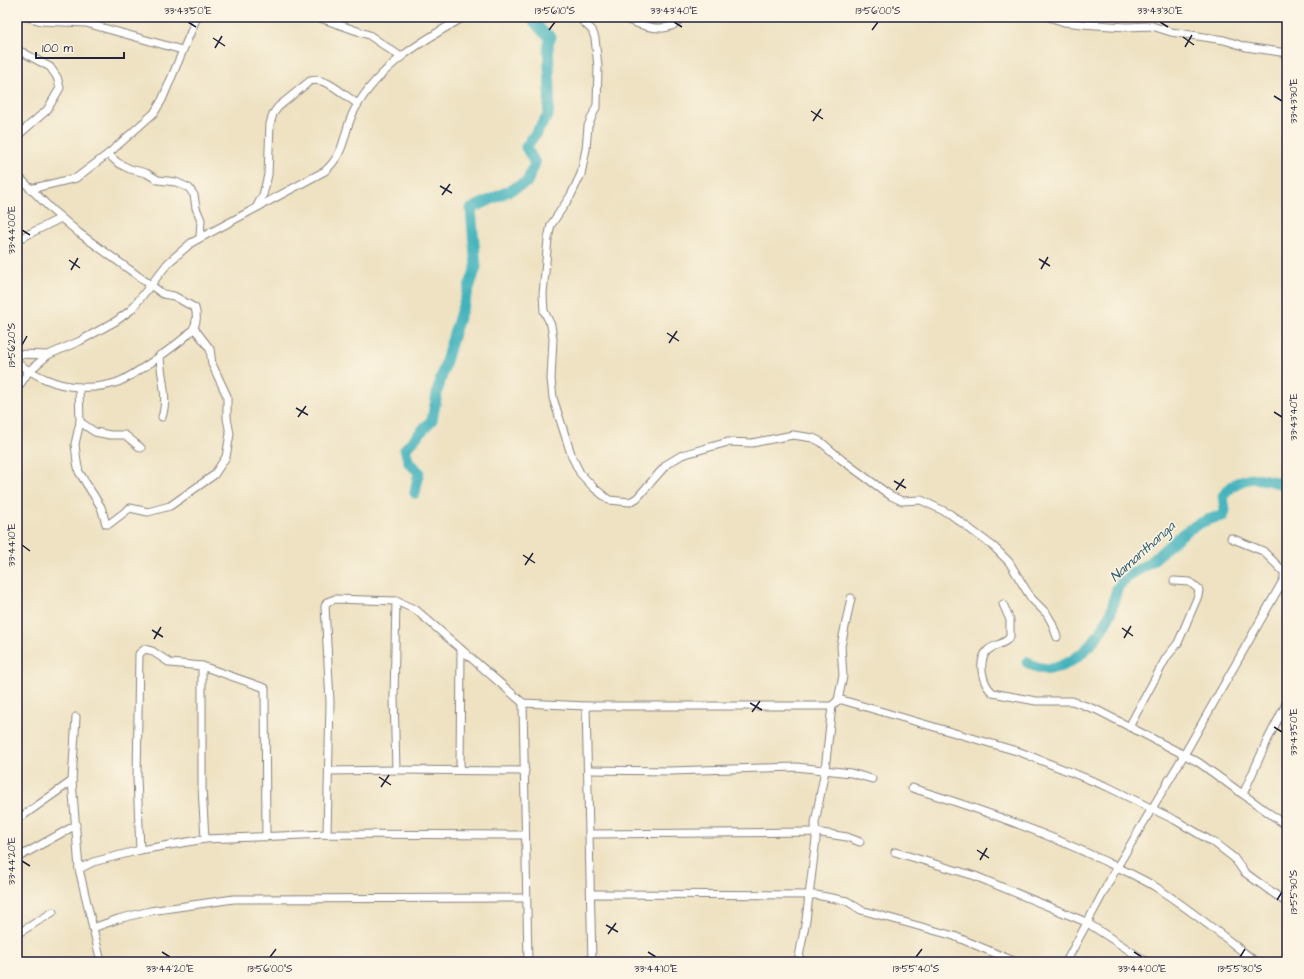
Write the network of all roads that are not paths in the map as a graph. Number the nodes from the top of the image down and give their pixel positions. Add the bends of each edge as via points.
1 (27, 17) edge
2 (197, 17) edge
3 (317, 17) edge
4 (464, 17) edge
5 (578, 17) edge
6 (620, 17) edge
7 (681, 17) edge
8 (1049, 17) edge
9 (182, 50) junction
10 (17, 52) edge
11 (1287, 53) edge
12 (401, 57) junction
13 (358, 104) junction
14 (17, 136) edge
15 (108, 154) junction
16 (17, 175) edge
17 (30, 189) junction
18 (257, 206) junction
19 (61, 218) junction
20 (200, 237) junction
21 (17, 240) edge
22 (151, 284) junction
23 (194, 328) junction
24 (17, 354) edge
25 (48, 355) junction
26 (160, 355) junction
27 (17, 363) edge
28 (29, 371) junction
29 (80, 387) junction
30 (17, 389) edge
31 (162, 417) dead end
32 (80, 422) junction
33 (141, 448) dead end
34 (1231, 538) dead end
35 (1174, 581) dead end
36 (850, 598) dead end
37 (396, 601) junction
38 (1003, 604) dead end
39 (1057, 637) dead end
40 (461, 650) junction
41 (202, 666) junction
42 (838, 700) junction
43 (1287, 702) edge
44 (523, 703) junction
45 (586, 706) junction
46 (832, 706) junction
47 (76, 717) dead end
48 (1129, 727) junction
49 (1184, 755) junction
50 (460, 769) junction
51 (396, 770) junction
52 (525, 770) junction
53 (588, 770) junction
54 (825, 770) junction
55 (329, 771) junction
56 (872, 779) dead end
57 (72, 781) junction
58 (912, 788) dead end
59 (1243, 794) junction
60 (1152, 808) junction
61 (17, 818) edge
62 (76, 825) junction
63 (1287, 826) edge
64 (815, 832) junction
65 (327, 834) junction
66 (590, 834) junction
67 (525, 835) junction
68 (266, 837) junction
69 (205, 839) junction
70 (860, 842) dead end
71 (140, 850) junction
72 (895, 852) dead end
73 (17, 858) edge
74 (1117, 867) junction
75 (79, 869) junction
76 (591, 894) junction
77 (808, 895) junction
78 (525, 898) junction
79 (1287, 903) edge
80 (53, 912) dead end
81 (1086, 922) junction
82 (93, 928) junction
83 (17, 934) edge
84 (101, 962) edge
85 (528, 962) edge
86 (592, 962) edge
87 (798, 962) edge
88 (1016, 962) edge
89 (1066, 962) edge
90 (1147, 962) edge
91 (1256, 962) edge

1 - 9 street via 86,22
2 - 9 street
3 - 12 street via 370,35
4 - 12 street
5 - 39 street via 592,30 595,38 598,67 597,105 588,126 581,174 571,195 551,225 543,294 544,311 551,325 553,339 553,398 572,457 580,473 593,488 609,500 630,502 637,498 667,464 682,455 728,442 752,443 793,435 813,438 890,496 902,501 921,500 950,514 994,547 1009,562 1031,598 1047,614
6 - 7 street via 662,28 672,26
8 - 11 street via 1082,24 1152,26 1170,32
9 - 15 street via 158,107
10 - 14 street via 22,52 50,67 57,77 60,88 47,110
12 - 13 street via 374,83
13 - 18 street via 349,123 341,153 331,166
13 - 18 street via 345,97 334,86 314,80 278,107 270,124 265,188
15 - 17 street via 76,178
15 - 20 street via 130,169 189,188 194,194 201,220
16 - 17 street
17 - 19 street
18 - 20 street
19 - 21 street
19 - 22 street
20 - 22 street via 175,256
22 - 23 street via 163,294 174,296 195,308 197,319
22 - 25 street via 123,316 80,341
23 - 26 street
23 - 32 street via 210,349 212,364 227,396 230,434 226,457 214,475 170,506 148,512 130,508 107,524 94,494 80,472 75,444
24 - 25 street
25 - 28 street
26 - 29 street via 120,381
26 - 31 street via 165,392
27 - 28 street
28 - 29 street via 51,382
28 - 30 street
29 - 32 street
32 - 33 street via 95,432 125,435
34 - 49 street via 1263,551 1284,572 1284,578
35 - 48 street via 1190,582 1199,590 1198,596 1178,643 1166,658
36 - 42 street via 841,646 842,676
37 - 40 street via 416,610
37 - 51 street
37 - 55 street via 335,599 327,602 325,606 330,702
38 - 48 street via 1010,620 1010,638 988,650 983,658 984,678 989,689 1008,697 1036,701 1072,701 1097,710
40 - 44 street
40 - 50 street
41 - 68 street via 264,688
41 - 69 street via 202,787
41 - 71 street via 170,663 149,650 142,650 139,654 137,778
42 - 46 street
42 - 60 street via 1020,752 1108,787
43 - 59 street
44 - 45 street
44 - 52 street
45 - 46 street
45 - 53 street
46 - 54 street
47 - 57 street
48 - 49 street
49 - 59 street
49 - 60 street
50 - 51 street
50 - 52 street
51 - 55 street
52 - 67 street
53 - 54 street via 734,770 787,767
53 - 66 street
54 - 56 street
54 - 64 street
55 - 65 street
57 - 61 street
57 - 62 street
58 - 74 street via 1016,822
59 - 63 street
60 - 74 street
60 - 79 street via 1216,844 1234,858 1244,872
62 - 73 street
62 - 75 street
64 - 66 street
64 - 70 street via 847,837
64 - 77 street
65 - 67 street
65 - 68 street
66 - 76 street
67 - 78 street
68 - 69 street
69 - 71 street
71 - 75 street via 93,862
72 - 81 street via 975,876
74 - 81 street
74 - 91 street via 1153,886
75 - 82 street
76 - 77 street
76 - 86 street
77 - 87 street
77 - 88 street via 847,901 861,910 954,936
78 - 82 street via 234,899 150,911
78 - 85 street
80 - 83 street
81 - 89 street
81 - 90 street
82 - 84 street

